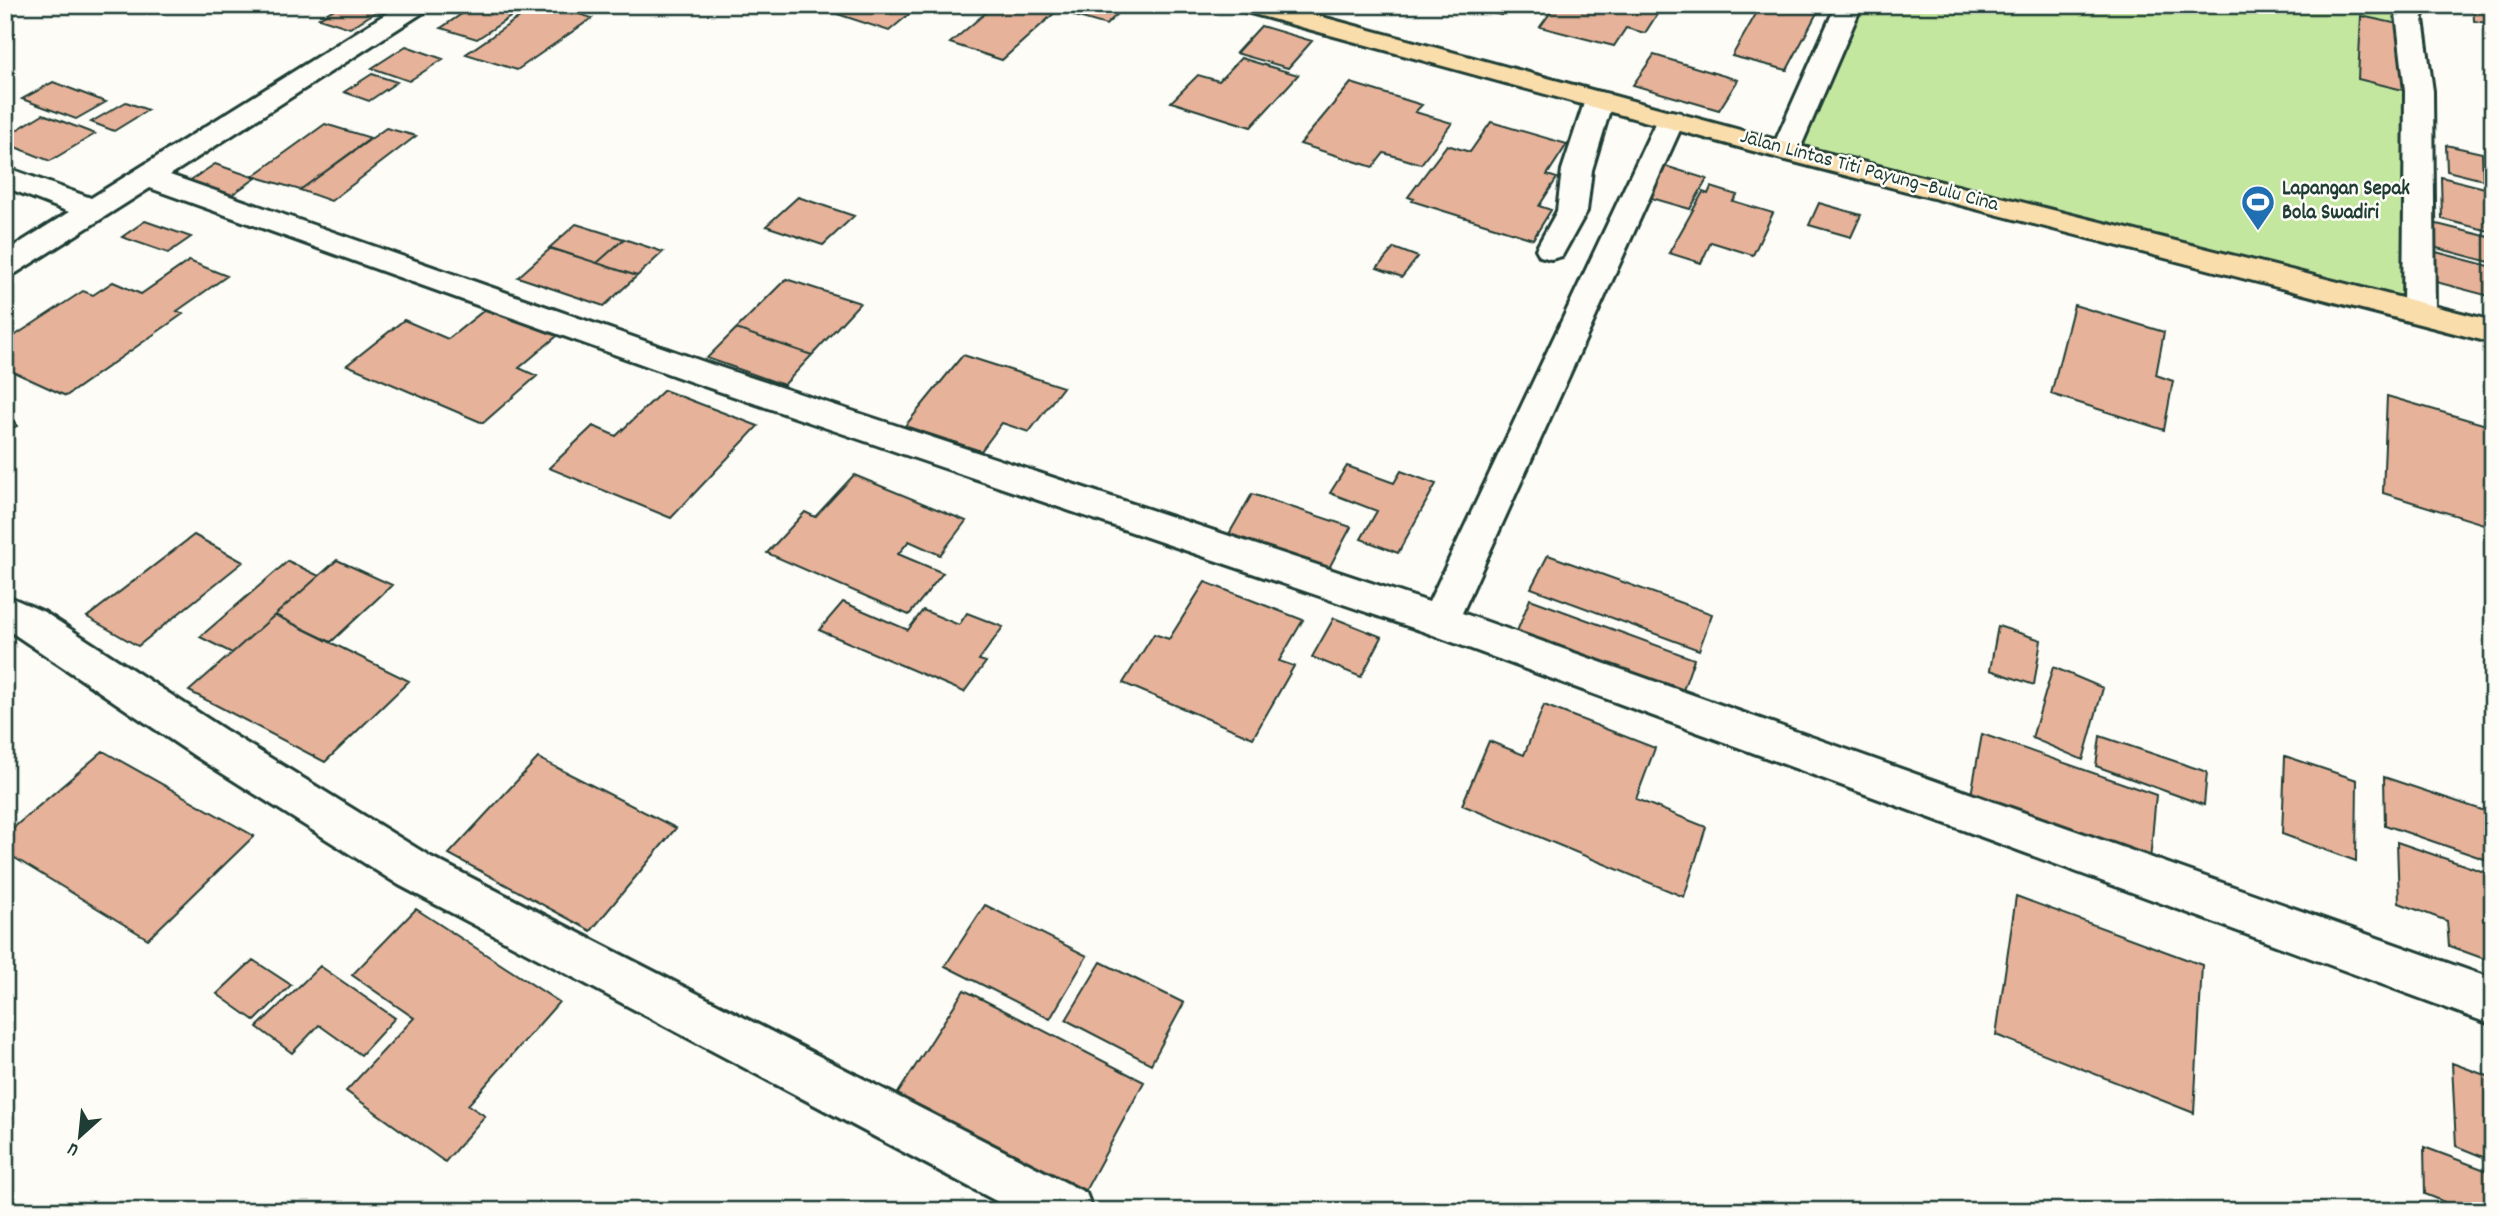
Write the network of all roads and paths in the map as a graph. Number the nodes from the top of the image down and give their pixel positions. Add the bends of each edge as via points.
1 (418, 5) edge
2 (1849, 5) edge
3 (2408, 5) edge
4 (1252, 6) edge
5 (1599, 100) junction
6 (1671, 119) junction
7 (1785, 151) junction
8 (5, 176) edge
9 (148, 177) junction
10 (93, 210) junction
11 (1551, 249) dead end
12 (5, 265) edge
13 (2419, 312) junction
14 (2493, 332) edge
15 (5, 610) edge
16 (1439, 621) junction
17 (2493, 1002) edge
18 (1068, 1211) edge

1 - 9 street
2 - 7 street
3 - 13 street via 2419,91
4 - 5 main road, Jalan Lintas Titi Payung–Bulu Cina
5 - 6 main road, Jalan Lintas Titi Payung–Bulu Cina
5 - 11 street via 1577,170 1573,211
6 - 7 main road, Jalan Lintas Titi Payung–Bulu Cina
6 - 16 street
7 - 13 main road, Jalan Lintas Titi Payung–Bulu Cina
8 - 10 street
9 - 10 street
9 - 16 street via 702,373
10 - 12 street
13 - 14 main road, Jalan Lintas Titi Payung–Bulu Cina
15 - 18 street via 415,871
16 - 17 street

